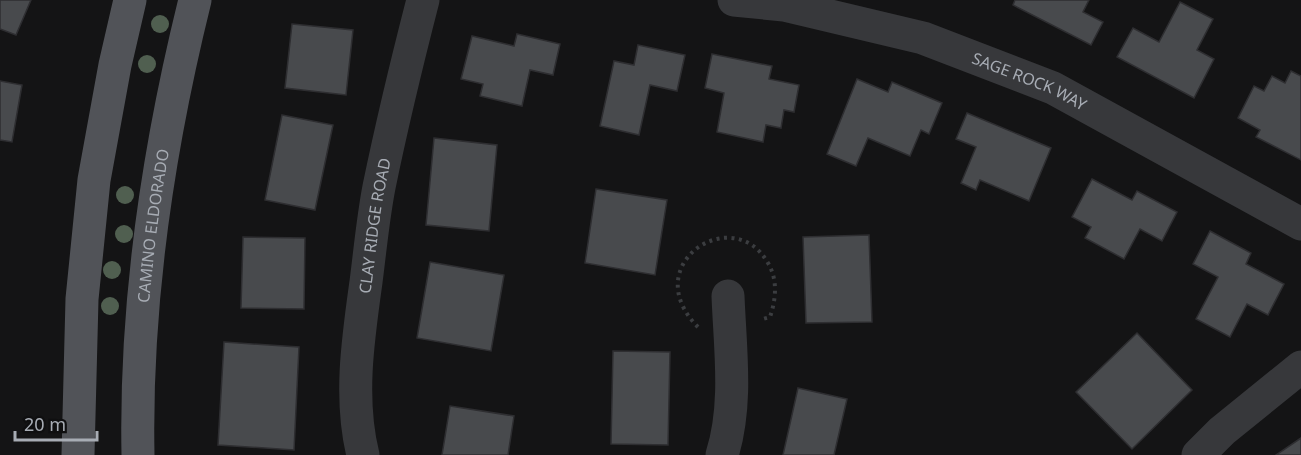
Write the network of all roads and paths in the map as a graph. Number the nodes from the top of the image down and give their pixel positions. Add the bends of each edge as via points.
1 (130, 0) edge
2 (195, 0) edge
3 (423, 0) edge
4 (734, 0) edge
5 (1301, 224) edge
6 (728, 296) dead end
7 (763, 319) dead end
8 (698, 327) dead end
9 (1301, 367) edge
10 (78, 455) edge
11 (138, 455) edge
12 (363, 455) edge
13 (722, 455) edge
14 (1198, 455) edge

1 - 10 main road via 94,180 82,299
2 - 11 main road, CAMINO ELDORADO via 160,159 149,242 139,354
3 - 12 street, CLAY RIDGE ROAD via 379,190 362,315 356,390 357,432
4 - 5 street, SAGE ROCK WAY via 784,5 922,38 1053,88
6 - 13 street via 732,403
7 - 8 path via 770,316 775,304 773,271 752,245 720,238 690,253 677,283 679,300
9 - 14 street

